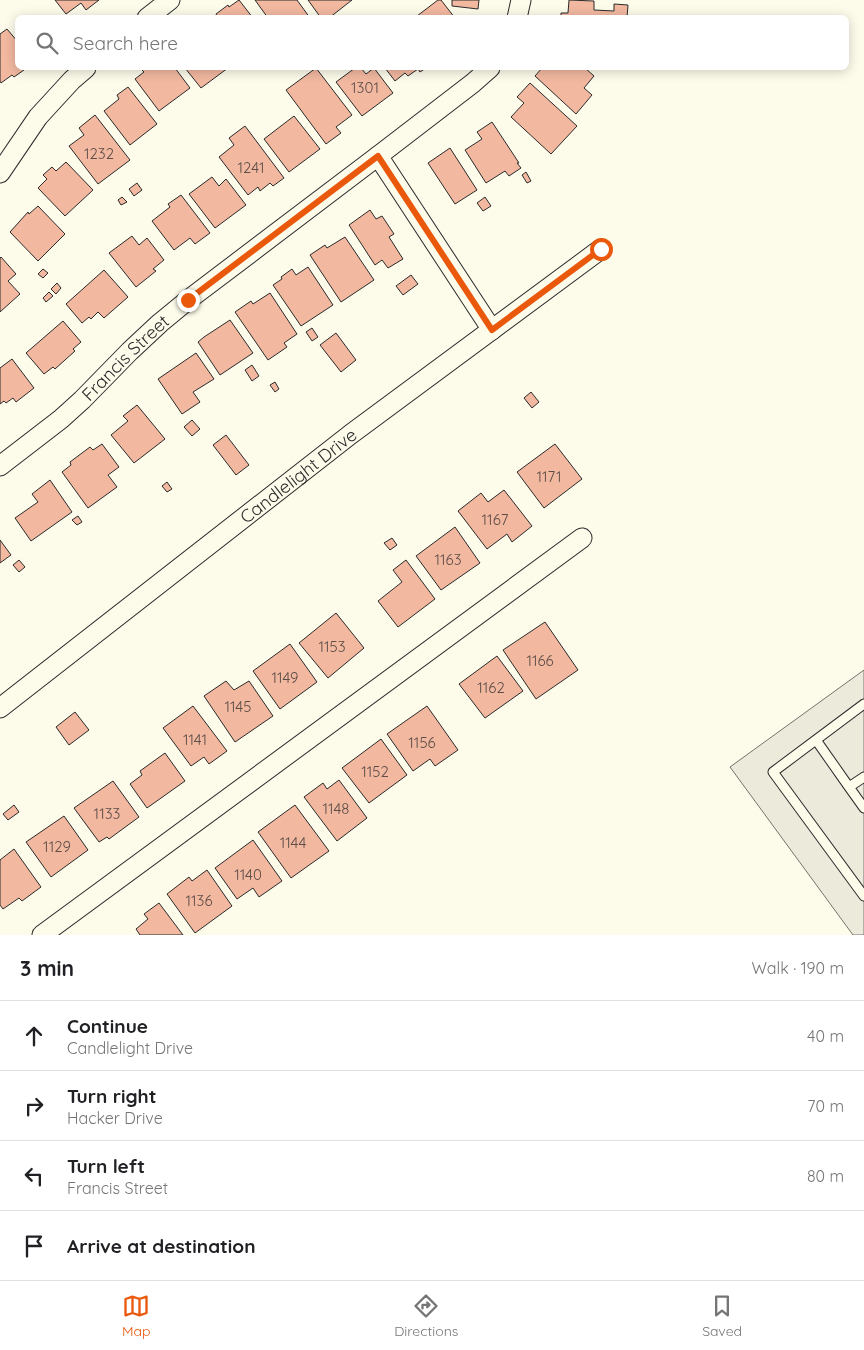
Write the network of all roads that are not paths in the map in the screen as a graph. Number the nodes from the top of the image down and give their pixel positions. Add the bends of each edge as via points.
1 (170, 0) edge
2 (521, 0) edge
3 (151, 15) edge
4 (518, 15) edge
5 (84, 70) edge
6 (488, 70) edge
7 (378, 156) junction
8 (0, 173) edge
9 (601, 249) dead end
10 (492, 330) junction
11 (0, 466) edge
12 (582, 538) dead end
13 (864, 704) edge
14 (0, 708) edge
15 (816, 740) junction
16 (864, 776) edge
17 (849, 787) junction
18 (864, 808) edge
19 (864, 896) edge
20 (42, 935) edge

1 - 3 street
2 - 4 street
5 - 8 street via 38,116
6 - 7 street, Francis Street
7 - 10 street
7 - 11 street, Francis Street via 188,300 61,419
9 - 10 street, Candlelight Drive
10 - 14 street, Candlelight Drive via 351,434
12 - 20 street
13 - 15 lane
15 - 17 lane
15 - 19 lane via 773,772
16 - 17 lane
17 - 18 lane

